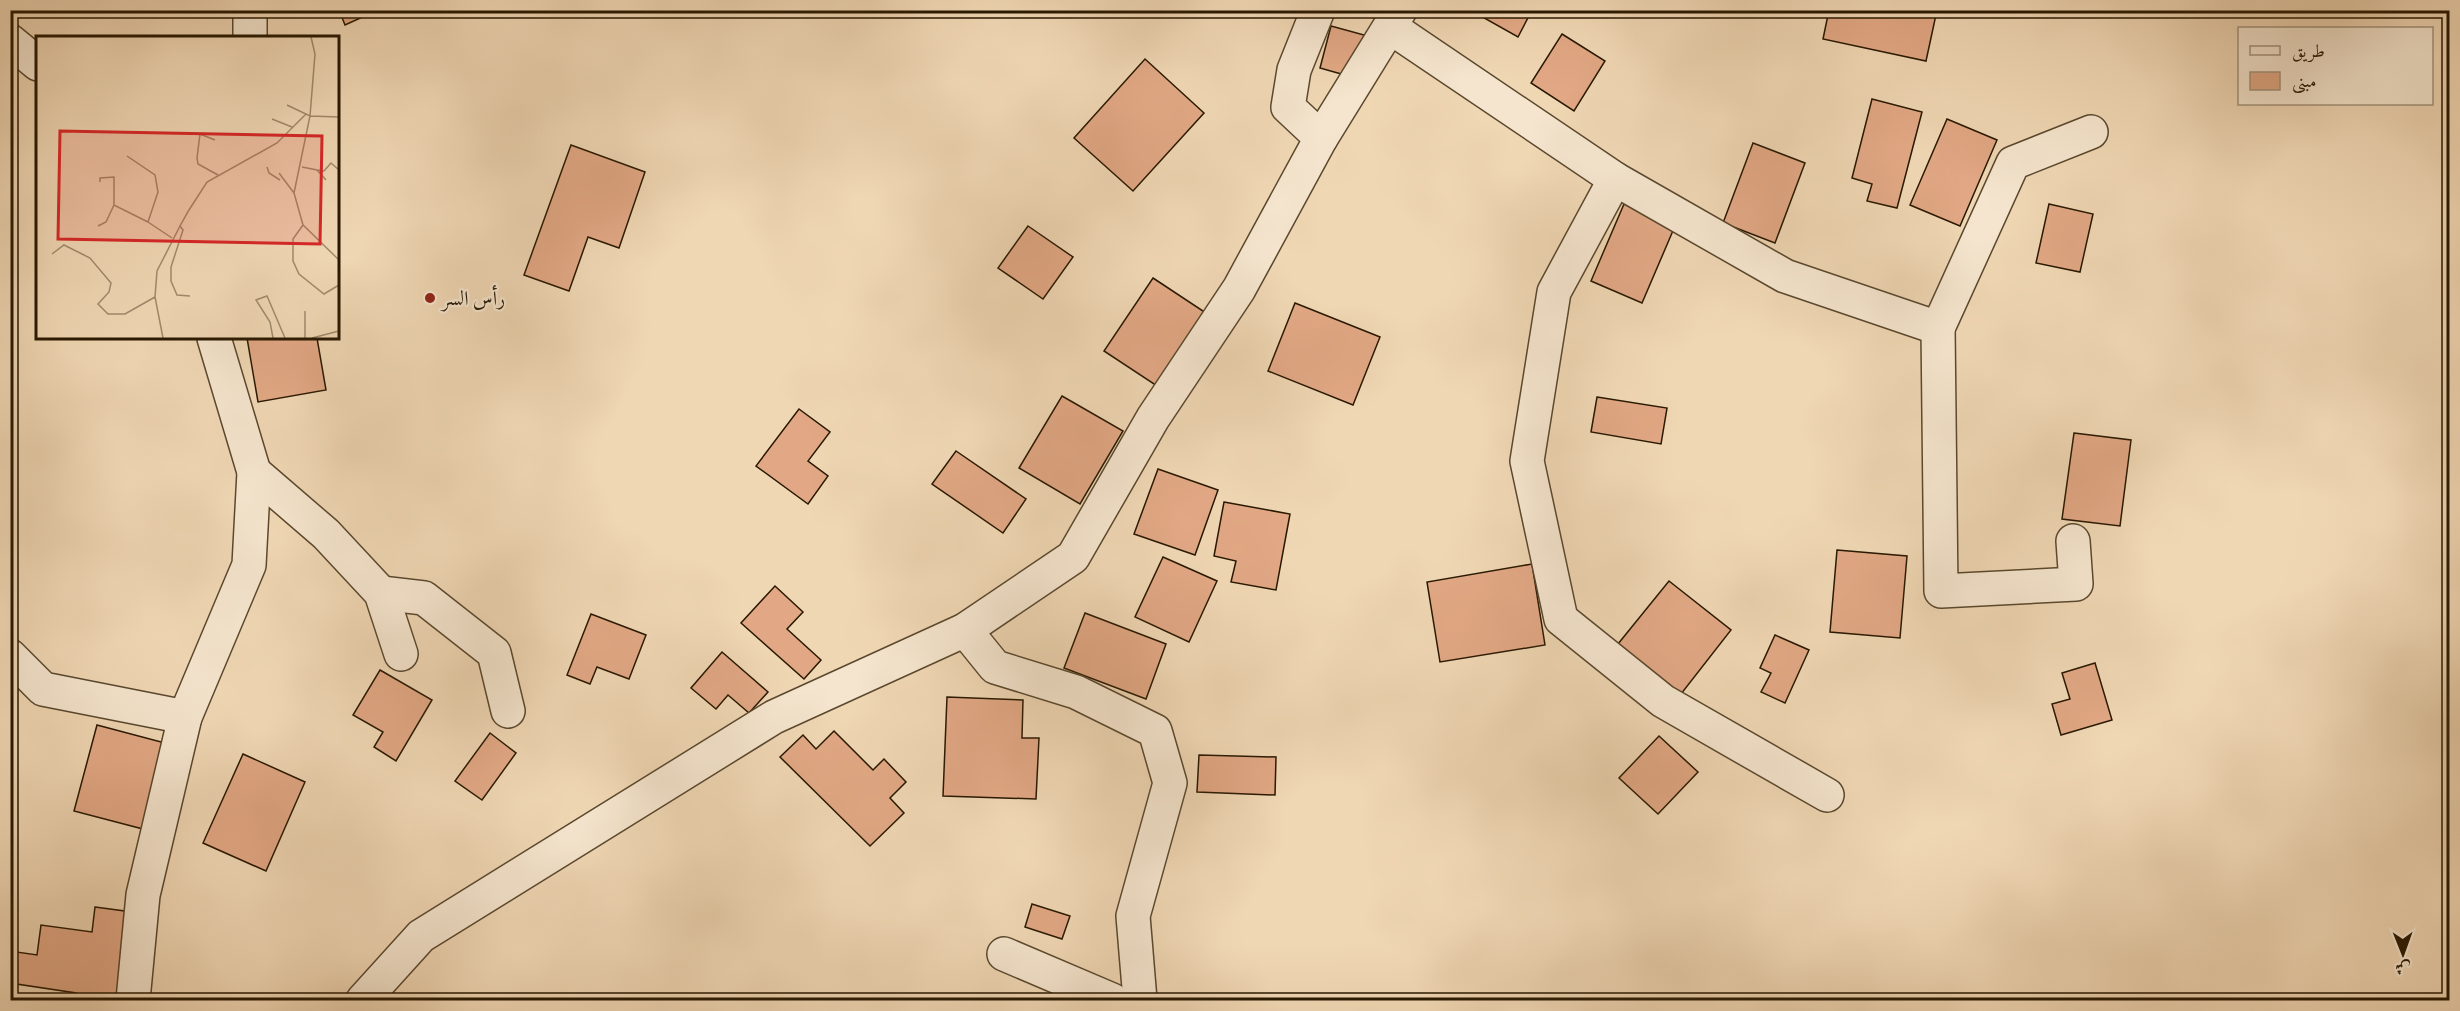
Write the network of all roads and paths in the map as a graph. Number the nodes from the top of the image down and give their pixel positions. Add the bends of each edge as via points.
1 (250, 10) edge
2 (1318, 10) edge
3 (1395, 19) edge
4 (250, 36) edge
5 (10, 41) edge
6 (36, 62) edge
7 (2091, 132) dead end
8 (1321, 138) junction
9 (1615, 179) junction
10 (1938, 328) junction
11 (214, 339) edge
12 (254, 472) junction
13 (2073, 541) dead end
14 (381, 593) junction
15 (965, 630) junction
16 (401, 654) dead end
17 (10, 656) edge
18 (10, 685) edge
19 (43, 689) junction
20 (508, 711) dead end
21 (184, 717) junction
22 (1827, 795) dead end
23 (1005, 954) dead end
24 (133, 1000) edge
25 (363, 1000) edge
26 (1112, 1000) edge
27 (1140, 1000) edge

1 - 4 street
2 - 8 street via 1294,70 1288,107
3 - 8 street
3 - 9 street
5 - 6 street
7 - 10 street via 2013,164
8 - 15 street via 1239,289 1153,418 1072,557
9 - 10 street via 1785,276
9 - 22 street via 1554,292 1527,461 1560,619 1663,701
10 - 13 street via 1941,591 2076,584
11 - 12 street
12 - 14 street via 326,534
12 - 21 street via 249,565
14 - 16 street
14 - 20 street via 424,598 494,653
15 - 25 street via 774,717 421,936
15 - 27 street via 995,667 1076,692 1155,731 1170,783 1133,916
17 - 19 street
18 - 19 street
19 - 21 street
21 - 24 street via 143,895
23 - 26 street

